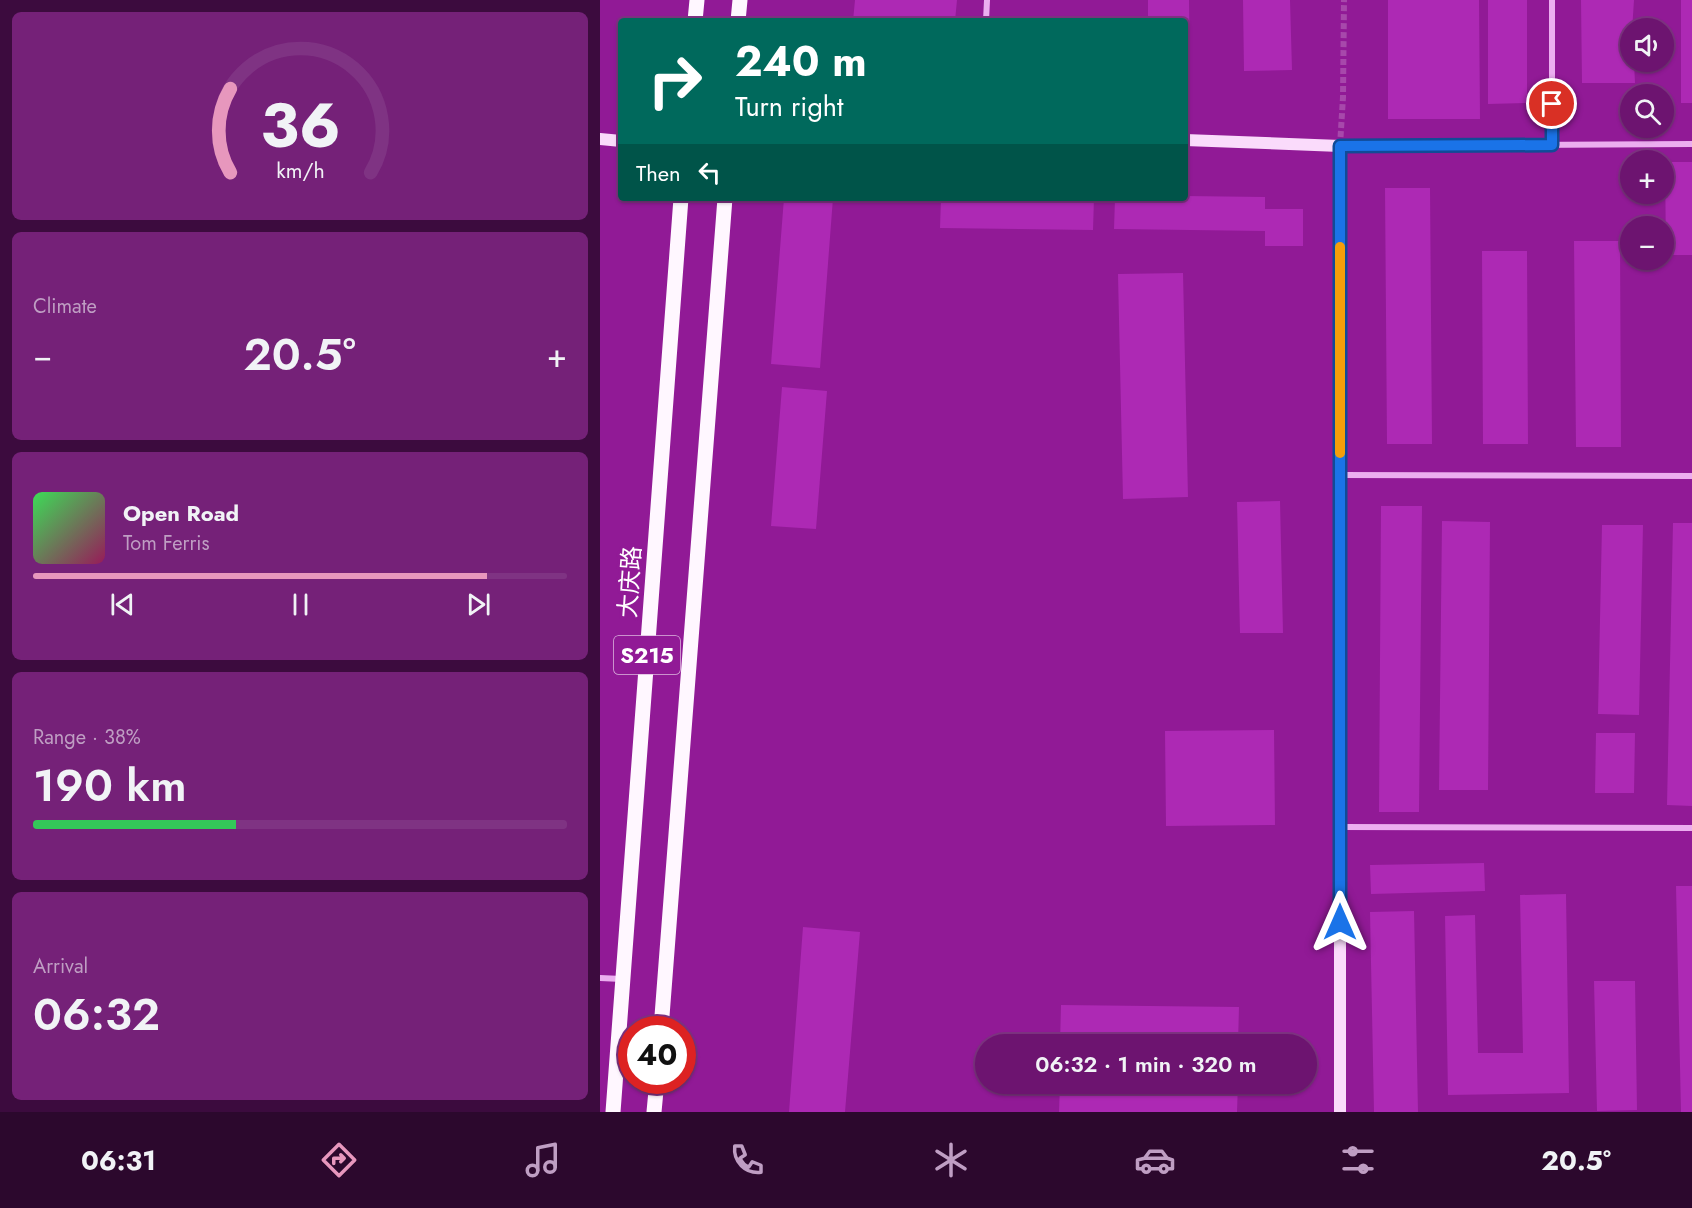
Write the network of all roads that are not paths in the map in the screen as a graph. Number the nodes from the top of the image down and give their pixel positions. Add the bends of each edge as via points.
1 (697, 0) edge
2 (740, 0) edge
3 (987, 0) edge
4 (1552, 0) edge
5 (695, 18) edge
6 (738, 18) edge
7 (986, 18) edge
8 (600, 139) edge
9 (1188, 140) edge
10 (618, 141) edge
11 (1692, 144) edge
12 (1552, 145) junction
13 (1340, 146) junction
14 (681, 201) edge
15 (725, 201) edge
16 (1340, 475) junction
17 (1692, 476) edge
18 (1340, 827) junction
19 (1692, 828) edge
20 (600, 978) edge
21 (623, 979) junction
22 (662, 1016) edge
23 (656, 1094) edge
24 (613, 1112) edge
25 (654, 1112) edge
26 (1340, 1112) edge

1 - 5 main road
2 - 6 main road
3 - 7 street
4 - 12 street
8 - 10 street
9 - 13 street
11 - 12 street
12 - 13 street
13 - 16 street
14 - 21 main road, 大庆路 / S215
15 - 22 main road, S215
16 - 17 street
16 - 18 street
18 - 19 street
18 - 26 street
20 - 21 street
21 - 24 main road, 大庆路 / S215
23 - 25 main road

